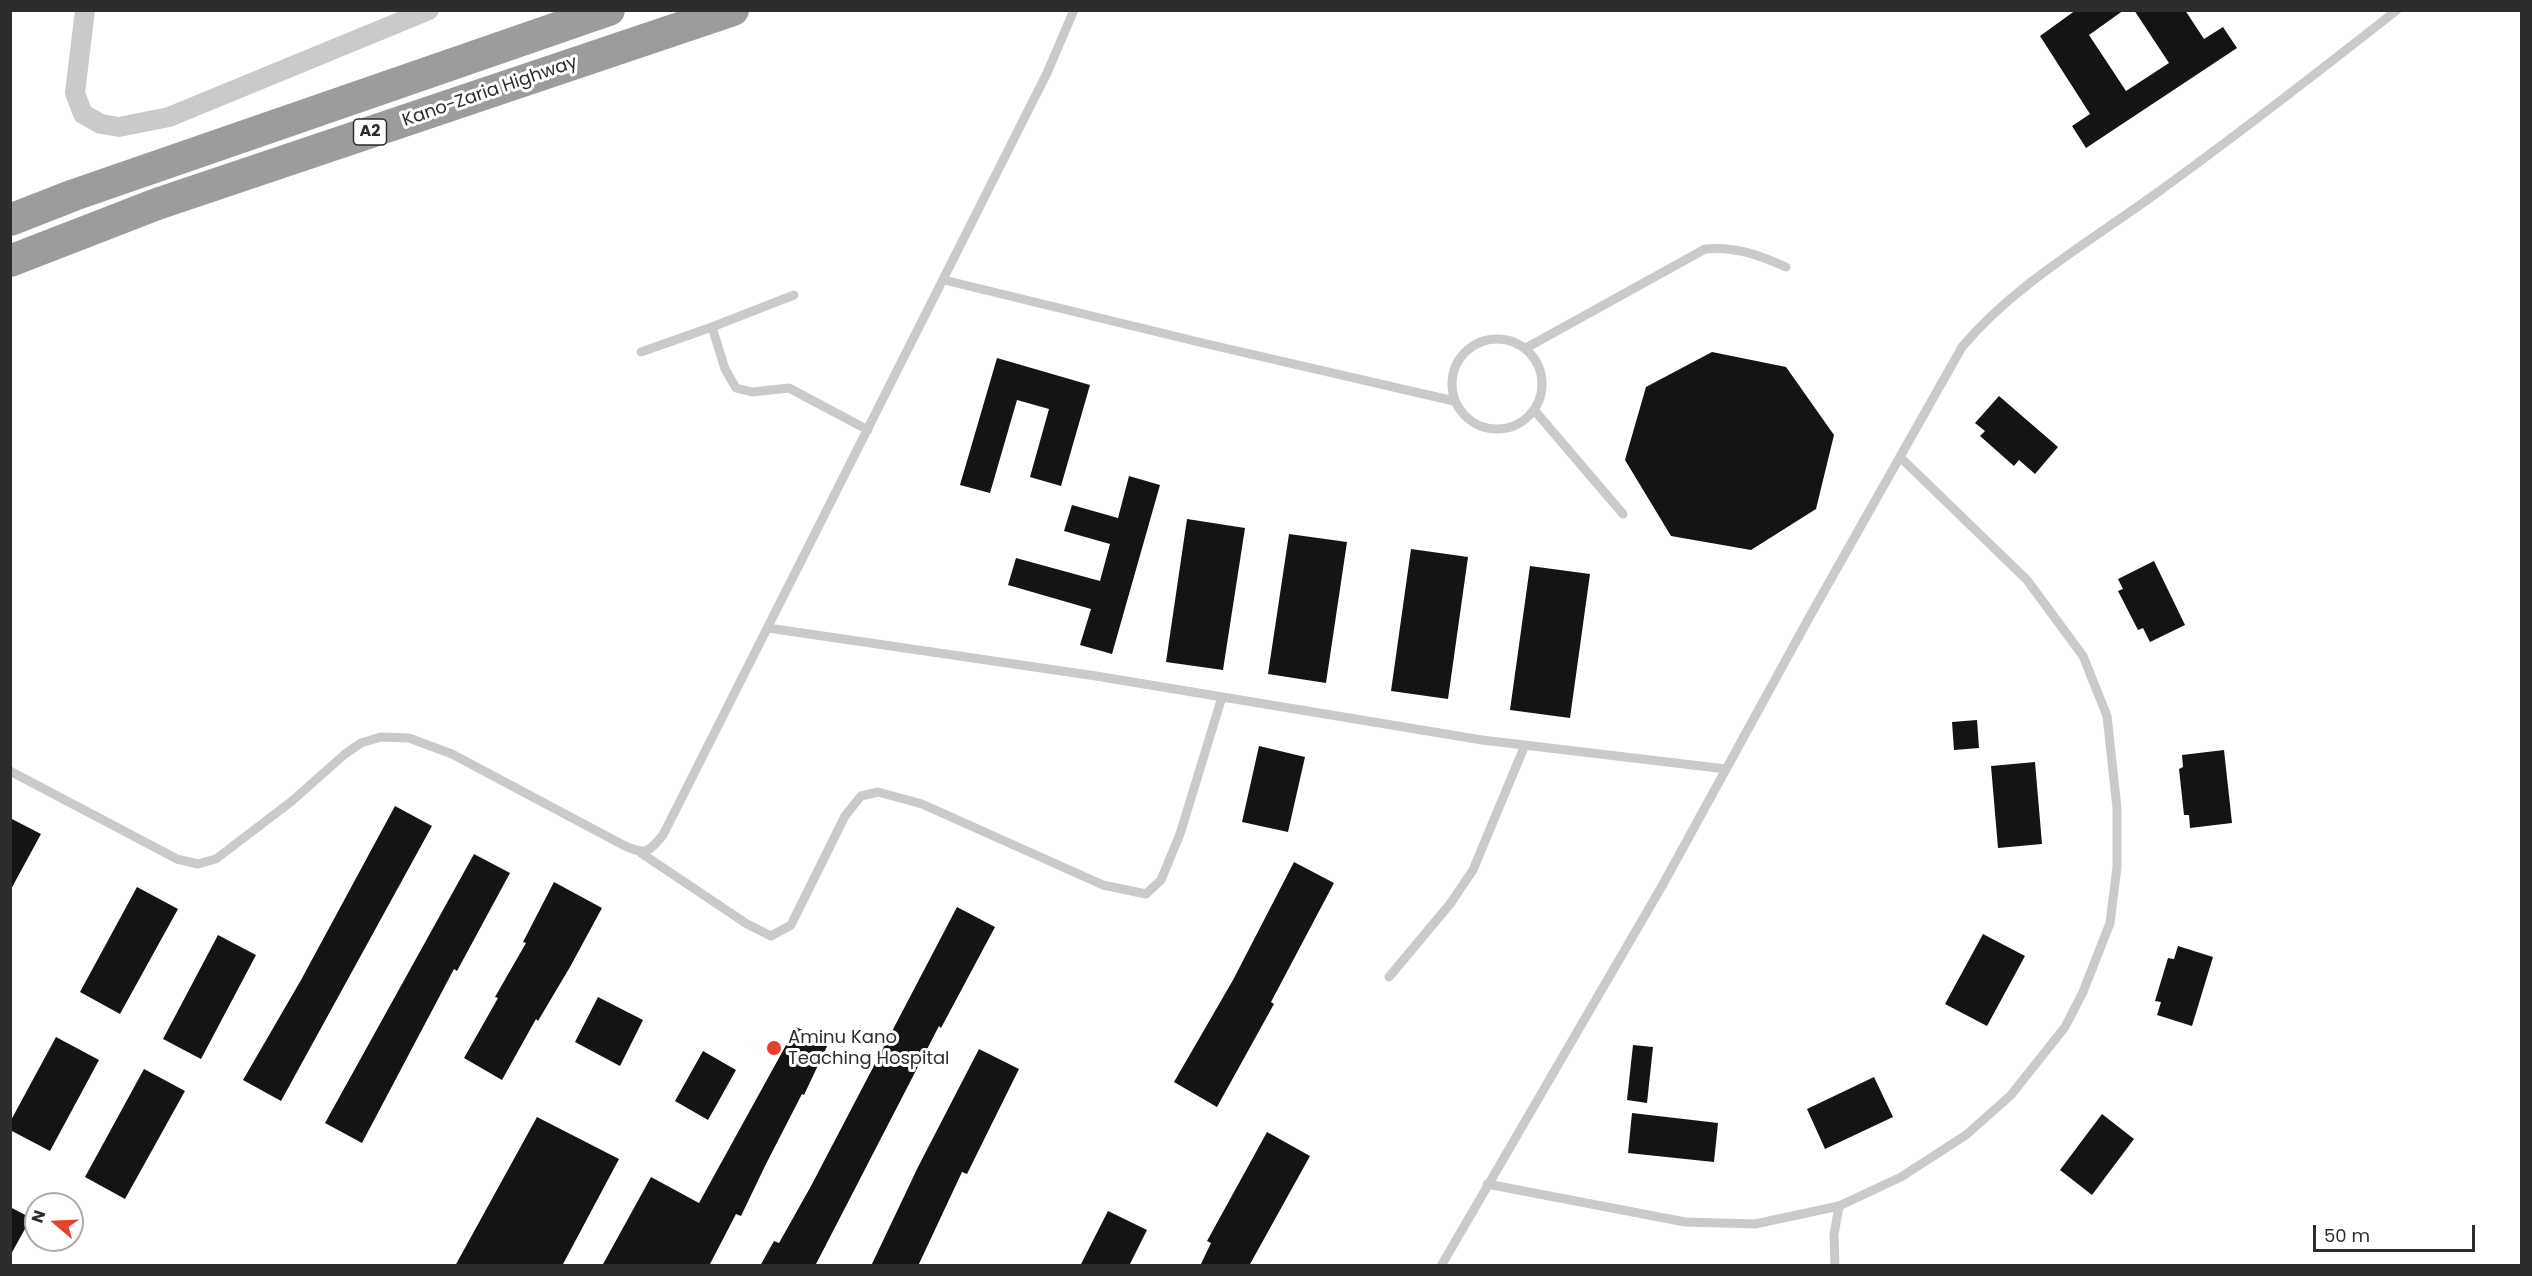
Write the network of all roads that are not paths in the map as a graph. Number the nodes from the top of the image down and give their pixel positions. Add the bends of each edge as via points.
1 (85, 10) edge
2 (429, 10) edge
3 (609, 10) edge
4 (733, 10) edge
5 (1074, 10) edge
6 (2397, 10) edge
7 (10, 220) edge
8 (10, 261) edge
9 (1786, 267) dead end
10 (944, 279) junction
11 (794, 295) dead end
12 (712, 327) junction
13 (1526, 348) junction
14 (640, 352) dead end
15 (1454, 401) junction
16 (1535, 411) junction
17 (868, 430) junction
18 (1900, 458) junction
19 (1623, 514) dead end
20 (768, 628) junction
21 (1222, 697) junction
22 (1525, 745) junction
23 (1726, 769) junction
24 (10, 771) edge
25 (641, 853) junction
26 (1389, 977) dead end
27 (1487, 1184) junction
28 (1839, 1206) junction
29 (1441, 1266) edge
30 (1835, 1266) edge

1 - 2 street via 75,93 83,114 100,124 118,127 169,117
3 - 7 highway, A2
4 - 8 highway, Kano-Zaria Highway / A2 via 157,204
5 - 10 lane via 1047,73
6 - 18 lane via 2248,127 2026,287 1981,325 1962,347
9 - 13 lane via 1726,247 1705,249
10 - 15 lane
10 - 17 lane
11 - 12 lane
12 - 14 lane
12 - 17 lane via 725,369 736,388 752,392 789,388
13 - 15 lane via 1504,338 1481,341 1461,355 1452,377
13 - 16 lane via 1540,367 1542,391
15 - 16 lane via 1468,420 1490,430 1514,427
16 - 19 lane
17 - 20 lane
18 - 23 lane
18 - 28 lane via 2027,580 2083,656 2107,716 2117,808 2117,867 2110,924 2083,992 2065,1027 2012,1095 1966,1135 1910,1171
20 - 21 lane
20 - 25 lane via 663,835 651,850
21 - 22 lane
21 - 25 lane via 1180,834 1161,880 1146,894 1103,885 922,804 878,792 861,796 845,816 791,925 771,936
22 - 23 lane
22 - 26 lane via 1473,870
23 - 27 lane
24 - 25 lane via 177,859 198,864 216,859 361,743 381,737 409,738 452,754
27 - 28 lane via 1685,1222 1755,1224
27 - 29 lane
28 - 30 lane via 1834,1235

